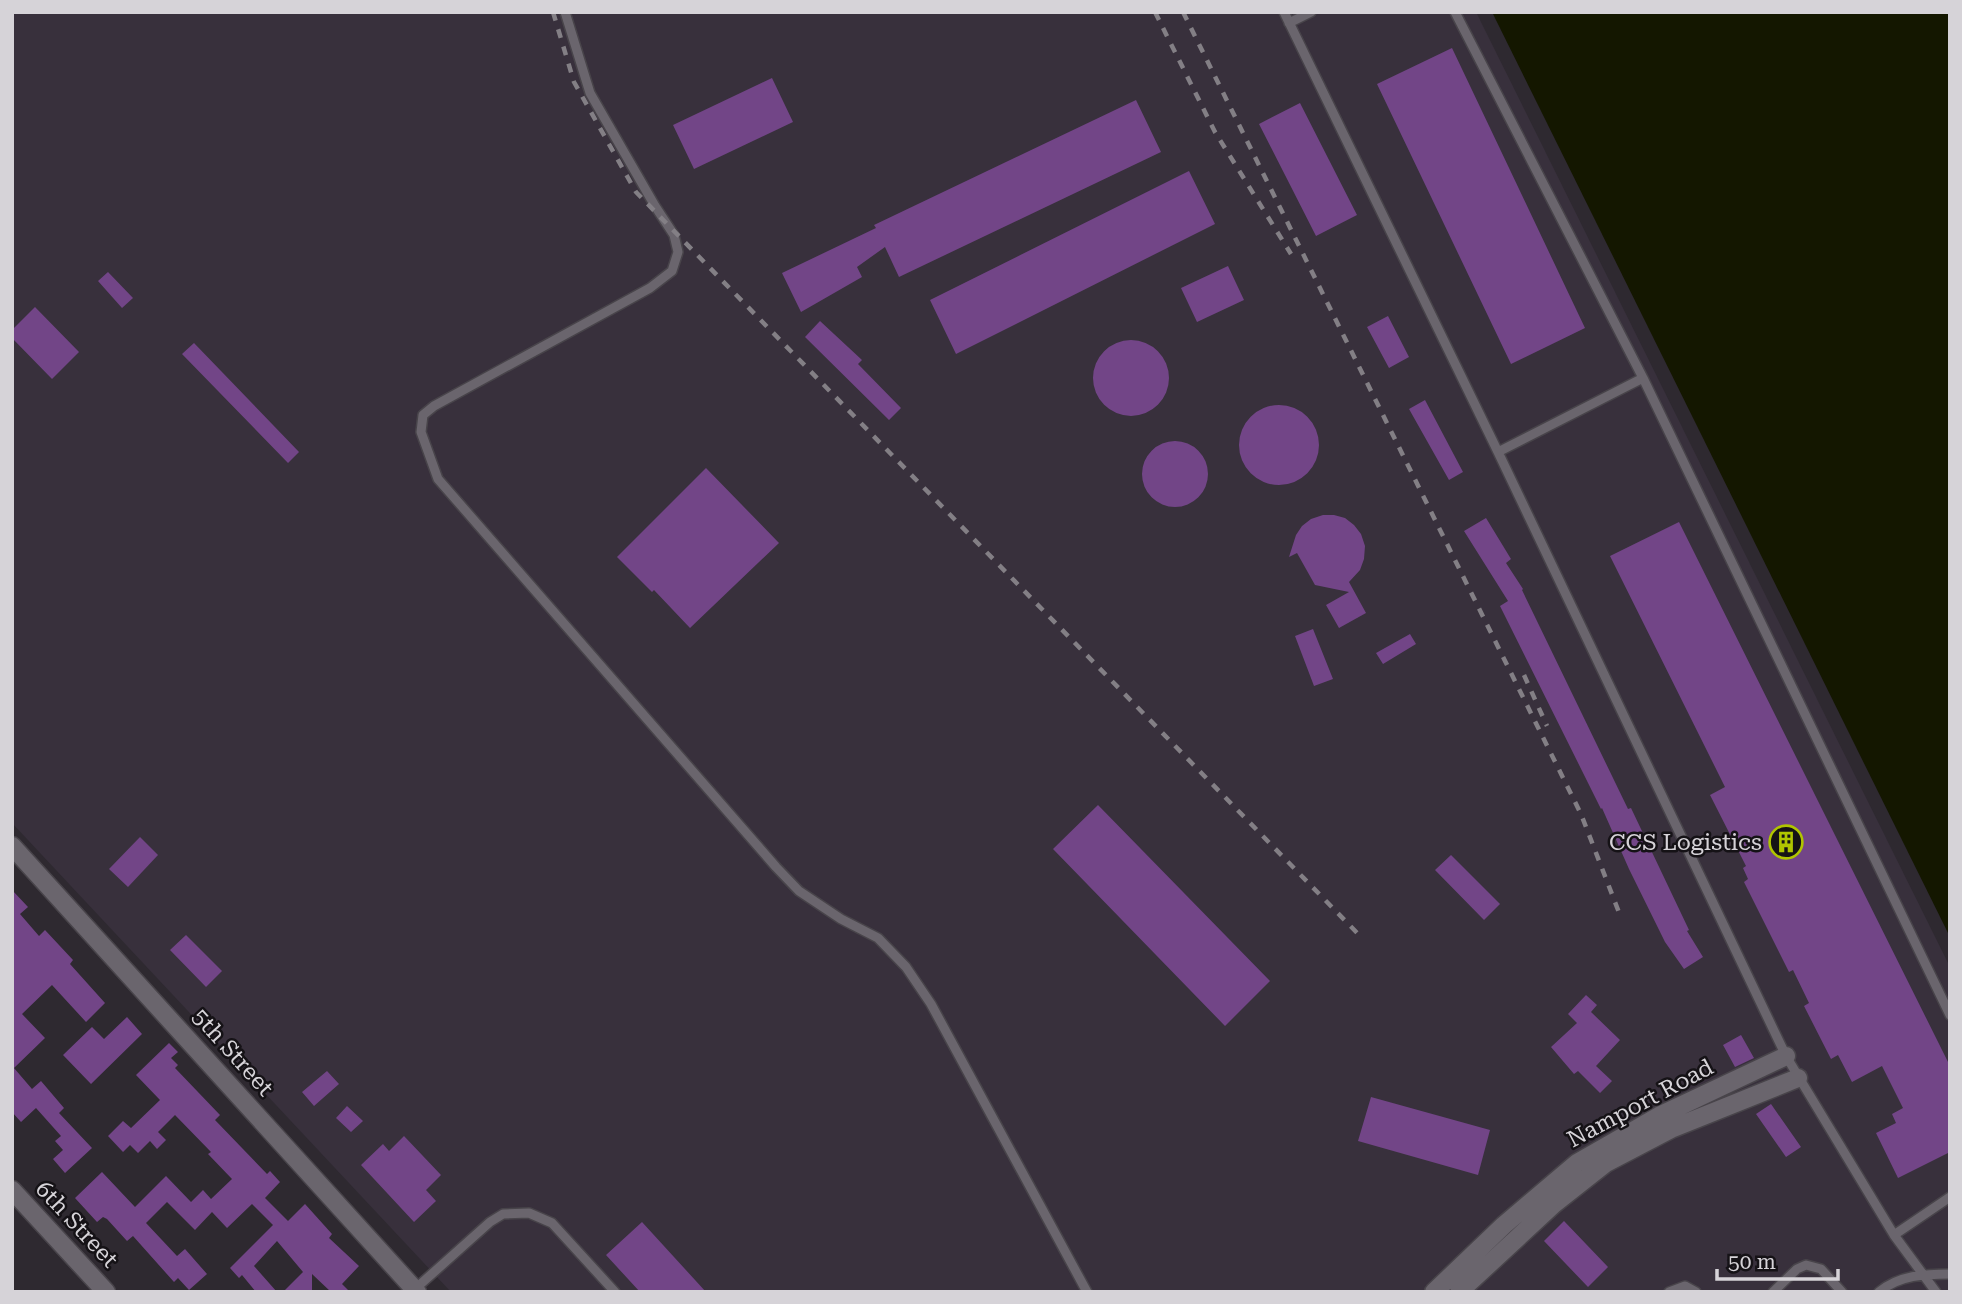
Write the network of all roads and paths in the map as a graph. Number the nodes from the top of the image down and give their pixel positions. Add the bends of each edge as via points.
1 (565, 12) edge
2 (1283, 12) edge
3 (1311, 12) edge
4 (1455, 12) edge
5 (1289, 23) junction
6 (1643, 378) junction
7 (1498, 452) junction
8 (12, 846) edge
9 (1950, 1015) edge
10 (1786, 1056) junction
11 (1798, 1077) junction
12 (12, 1190) edge
13 (1950, 1197) edge
14 (1894, 1235) junction
15 (1920, 1274) junction
16 (1950, 1274) edge
17 (410, 1289) edge
18 (106, 1292) edge
19 (615, 1292) edge
20 (1087, 1292) edge
21 (1434, 1292) edge
22 (1459, 1292) edge
23 (1670, 1292) edge
24 (1696, 1292) edge
25 (1773, 1292) edge
26 (1842, 1292) edge
27 (1879, 1292) edge
28 (1936, 1292) edge

1 - 20 lane via 590,93 674,235 677,252 672,271 650,288 423,415 421,432 438,479 799,891 878,939 906,967 931,1004
2 - 5 lane
3 - 5 lane
4 - 6 lane
5 - 7 lane
6 - 7 lane
6 - 9 lane
7 - 10 lane
8 - 17 street, 5th Street
10 - 11 lane
10 - 21 street, Namport Road via 1659,1116 1577,1163
11 - 14 lane
11 - 22 street via 1671,1129 1606,1163 1554,1203
12 - 18 street, 6th Street
13 - 14 lane
14 - 15 lane
15 - 16 lane
15 - 27 lane
15 - 28 lane
17 - 19 lane via 490,1222 503,1214 529,1213 552,1223
23 - 24 lane via 1685,1286
25 - 26 lane via 1806,1265 1821,1269

